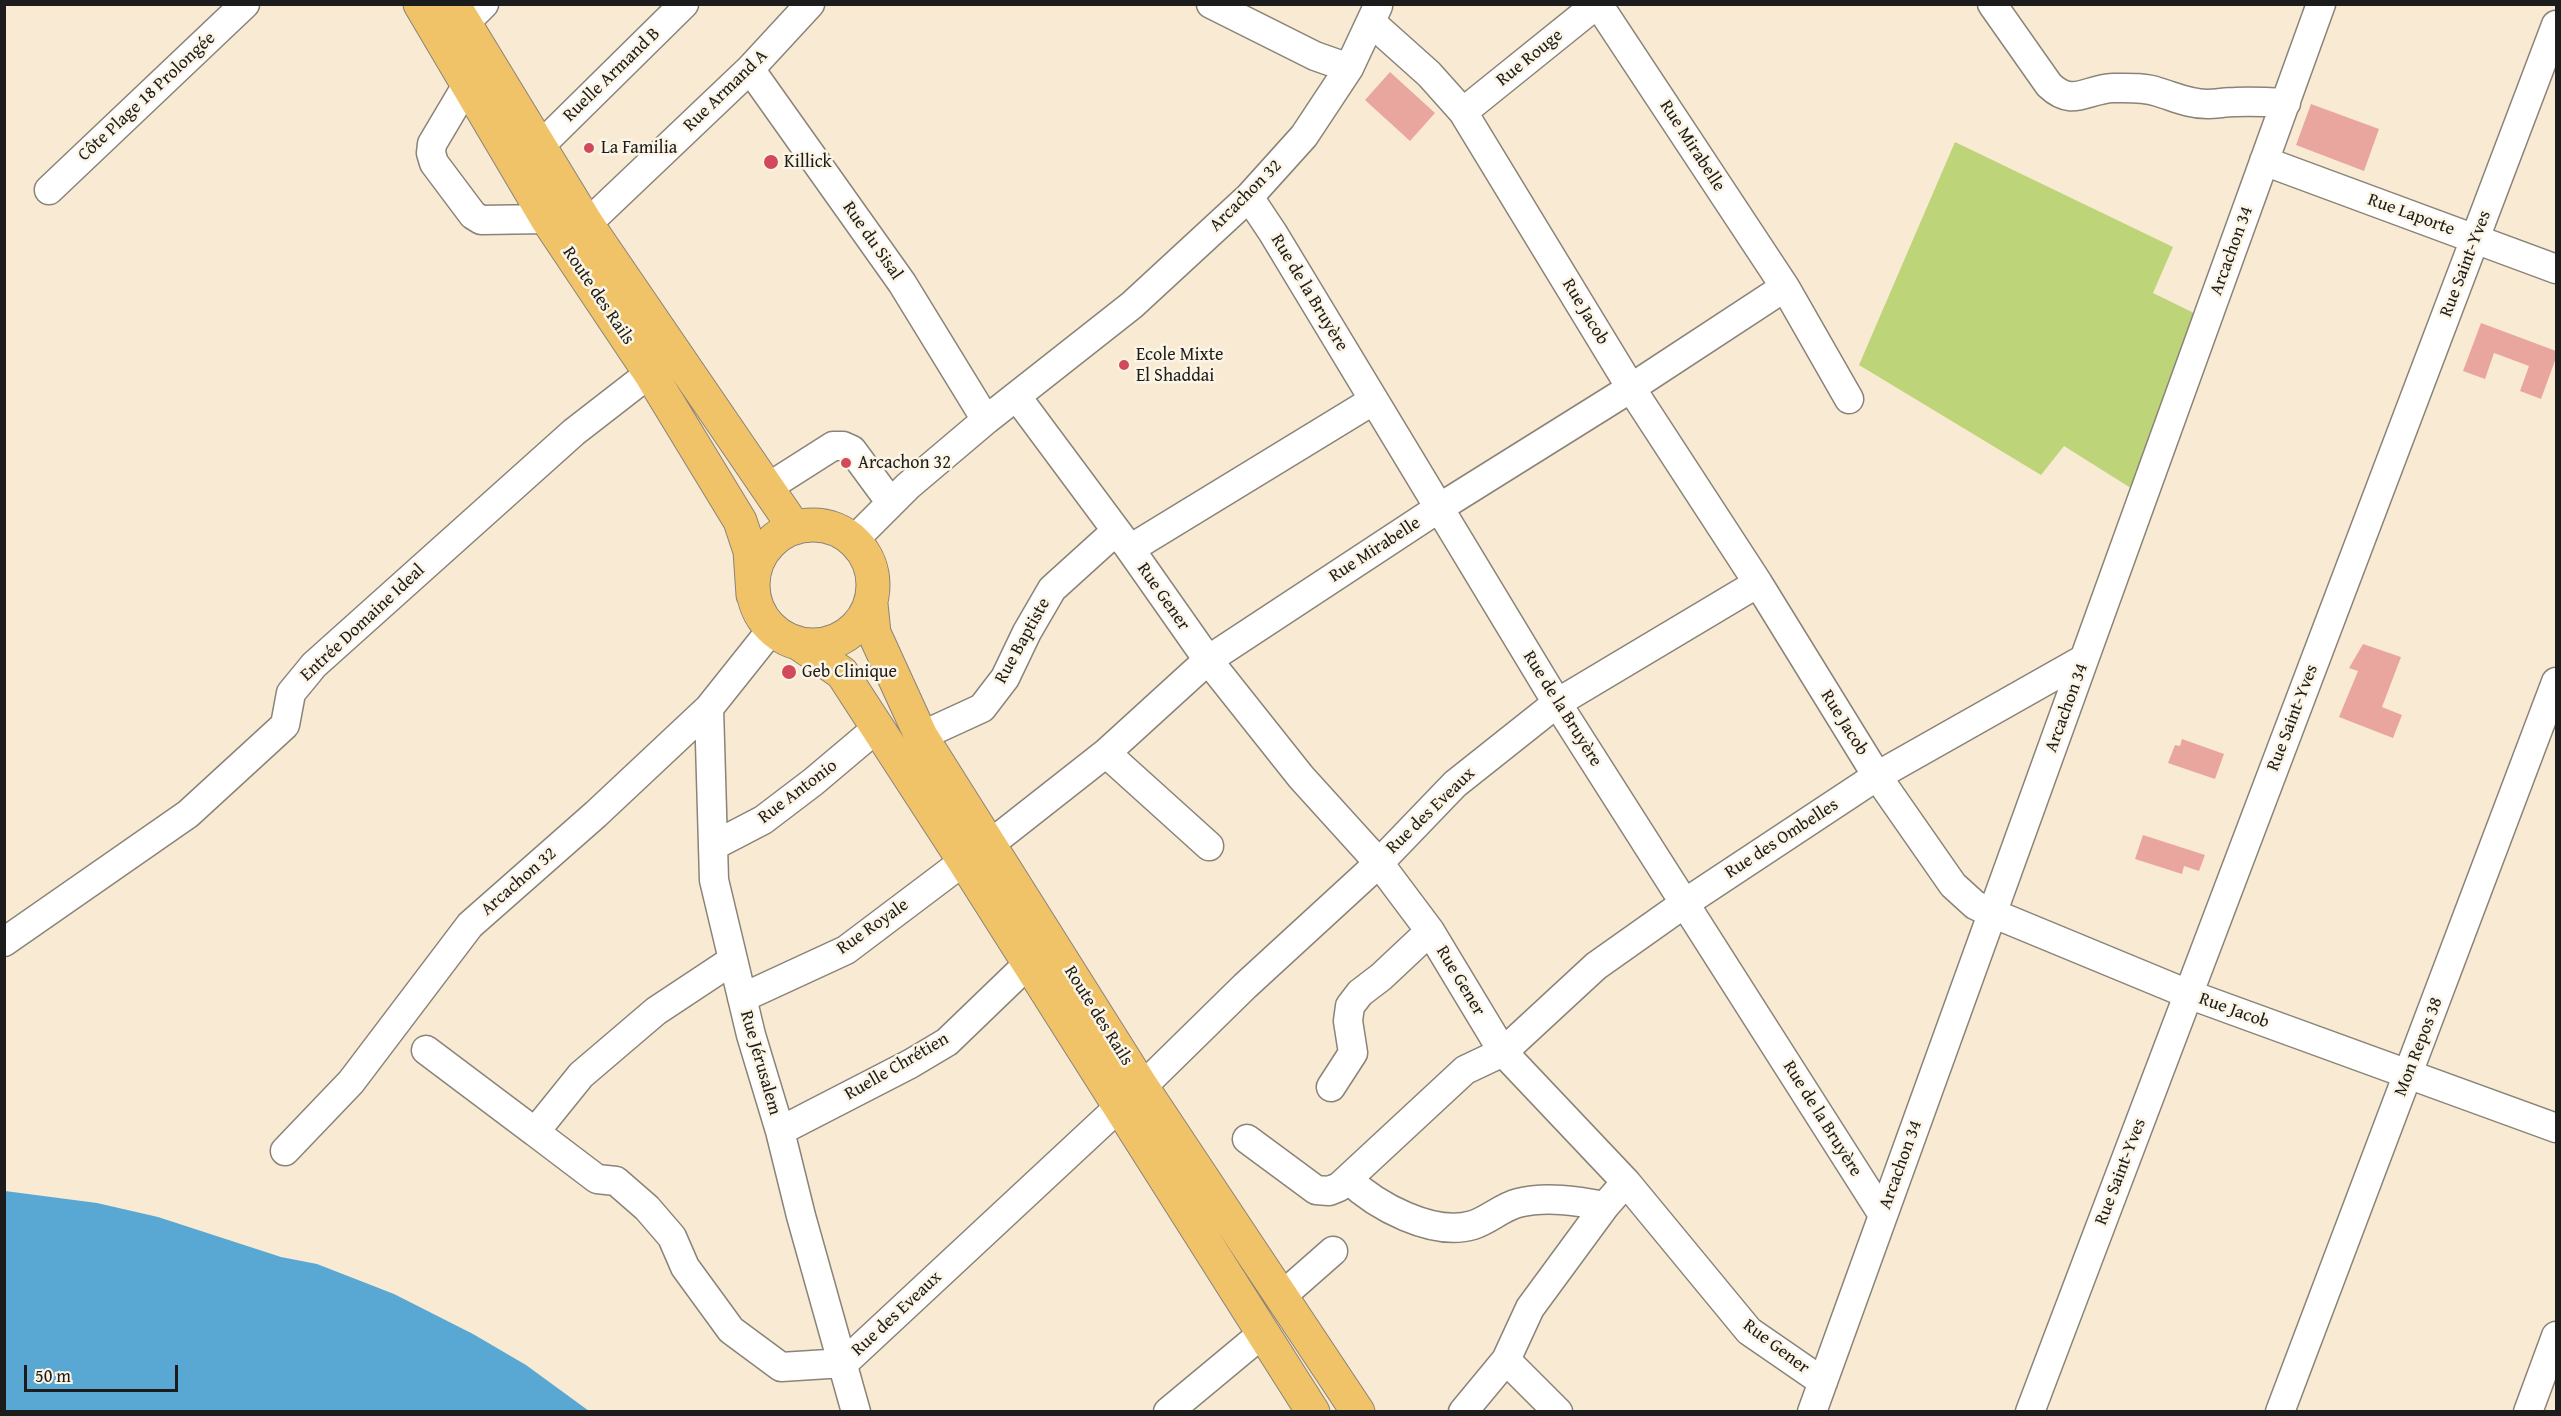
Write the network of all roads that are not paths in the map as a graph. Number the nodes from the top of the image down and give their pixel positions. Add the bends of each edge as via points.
1 (245, 4) edge
2 (420, 4) edge
3 (684, 4) edge
4 (810, 4) edge
5 (1211, 4) edge
6 (1598, 4) edge
7 (1992, 4) edge
8 (2321, 4) edge
9 (467, 11) edge
10 (1376, 14) edge
11 (2556, 25) edge
12 (1349, 68) junction
13 (750, 69) junction
14 (467, 85) junction
15 (2286, 103) junction
16 (1463, 112) junction
17 (540, 146) junction
18 (2265, 161) junction
19 (49, 190) dead end
20 (1249, 197) junction
21 (547, 219) junction
22 (587, 224) junction
23 (2475, 238) junction
24 (2556, 268) edge
25 (1785, 287) junction
26 (650, 373) junction
27 (1631, 388) junction
28 (1017, 397) junction
29 (1849, 399) dead end
30 (1374, 400) junction
31 (986, 420) junction
32 (767, 488) junction
33 (891, 503) junction
34 (1439, 508) junction
35 (794, 527) junction
36 (854, 540) junction
37 (1123, 540) junction
38 (1758, 583) junction
39 (753, 595) junction
40 (871, 604) junction
41 (785, 636) junction
42 (2084, 659) junction
43 (1208, 660) junction
44 (2556, 682) edge
45 (1557, 703) junction
46 (709, 708) junction
47 (877, 728) junction
48 (921, 735) junction
49 (1106, 753) junction
50 (1877, 776) junction
51 (713, 846) junction
52 (1209, 846) dead end
53 (977, 853) junction
54 (1379, 863) junction
55 (1685, 903) junction
56 (1992, 914) junction
57 (1430, 931) junction
58 (4, 942) edge
59 (733, 960) junction
60 (1029, 963) junction
61 (2188, 994) junction
62 (742, 998) junction
63 (426, 1050) dead end
64 (1503, 1052) junction
65 (2408, 1075) junction
66 (1331, 1087) dead end
67 (1131, 1097) junction
68 (2556, 1128) edge
69 (780, 1131) junction
70 (535, 1132) junction
71 (1247, 1139) dead end
72 (285, 1151) dead end
73 (1348, 1179) junction
74 (1626, 1182) junction
75 (1605, 1206) junction
76 (1883, 1215) junction
77 (1333, 1251) dead end
78 (1283, 1295) junction
79 (1263, 1333) junction
80 (2556, 1336) edge
81 (1506, 1360) junction
82 (844, 1363) junction
83 (1823, 1382) junction
84 (856, 1412) edge
85 (1168, 1412) edge
86 (1313, 1412) edge
87 (1358, 1412) edge
88 (1463, 1412) edge
89 (1558, 1412) edge
90 (1812, 1412) edge
91 (2030, 1412) edge
92 (2280, 1412) edge
93 (2528, 1412) edge

1 - 19 street, Côte Plage 18 Prolongée
2 - 14 main road, Route des Rails
3 - 17 street, Ruelle Armand B
4 - 13 street, Rue Armand A
5 - 12 street via 1315,56
6 - 16 street, Rue Rouge
6 - 25 street, Rue Mirabelle
7 - 15 street via 2049,85 2068,97 2105,88 2130,88 2156,91 2185,102
8 - 15 street, Arcachon 34
9 - 17 main road, Route des Rails
10 - 12 street, Arcachon 32
10 - 16 street, Rue Jacob
11 - 23 street, Rue Saint-Yves
12 - 20 street, Arcachon 32 via 1304,136
13 - 22 street, Rue Armand A
13 - 31 street, Rue du Sisal via 902,283
14 - 21 main road, Route des Rails
14 - 21 street via 432,144 434,163 473,215 482,220
15 - 18 street, Arcachon 34
16 - 27 street, Rue Jacob
17 - 22 main road, Route des Rails
18 - 23 street, Rue Laporte
18 - 42 street, Arcachon 34
20 - 28 street, Arcachon 32 via 1132,305
20 - 30 street, Rue de la Bruyère
21 - 26 main road, Route des Rails
22 - 32 main road, Route des Rails
23 - 24 street, Rue Laporte
23 - 61 street, Rue Saint-Yves
25 - 27 street, Rue Mirabelle
25 - 29 street, Rue Mirabelle
26 - 39 main road, Route des Rails via 740,521 750,551
26 - 58 street, Entrée Domaine Ideal via 574,432 314,664 291,693 285,725 188,814
27 - 34 street, Rue Mirabelle
27 - 38 street, Rue Jacob
28 - 31 street, Arcachon 32
28 - 37 street, Rue Gener
30 - 34 street, Rue de la Bruyère
30 - 37 street, Rue Gener
31 - 33 street, Arcachon 32
32 - 33 street via 833,446 843,446 852,450
32 - 35 main road, Route des Rails
33 - 36 street, Arcachon 32
34 - 43 street, Rue Mirabelle
34 - 45 street, Rue de la Bruyère
35 - 36 main road via 826,526
35 - 39 main road via 772,541 757,561
36 - 40 main road via 872,570
37 - 43 street, Rue Gener
37 - 48 street, Rue Baptiste via 1052,589 1005,678 982,708
38 - 45 street, Rue des Eveaux
38 - 50 street, Rue Jacob
39 - 41 main road via 760,614
40 - 41 main road via 850,633 834,642 816,645
40 - 48 main road, Route des Rails via 874,633
41 - 46 street, Arcachon 32
41 - 47 main road, Route des Rails via 842,673
42 - 50 street, Rue des Ombelles
42 - 56 street, Arcachon 34
43 - 49 street, Rue Mirabelle
43 - 54 street, Rue Gener via 1301,777
44 - 65 street, Mon Repos 38
45 - 54 street, Rue des Eveaux via 1455,784
45 - 55 street, Rue de la Bruyère
46 - 51 street, Rue Jérusalem
46 - 72 street, Arcachon 32 via 470,925 351,1082
47 - 51 street, Rue Antonio via 763,820
47 - 53 main road, Route des Rails
48 - 53 main road, Route des Rails
49 - 52 street
49 - 53 street, Rue Mirabelle
50 - 55 street, Rue des Ombelles
50 - 56 street, Rue Jacob via 1953,885
51 - 59 street, Rue Jérusalem via 714,880
53 - 60 main road, Route des Rails
53 - 62 street, Rue Royale via 846,950
53 - 67 main road, Route des Rails
54 - 57 street, Rue Gener
54 - 67 street, Rue des Eveaux
55 - 64 street, Rue des Ombelles via 1596,966
55 - 76 street, Rue de la Bruyère
56 - 61 street, Rue Jacob
56 - 76 street, Arcachon 34
57 - 64 street, Rue Gener
57 - 66 street via 1350,1006 1353,1053
59 - 62 street, Rue Jérusalem
59 - 70 street via 656,1011 589,1068
60 - 67 main road, Route des Rails
60 - 69 street, Ruelle Chrétien via 947,1042
61 - 65 street, Rue Jacob
61 - 91 street, Rue Saint-Yves
62 - 69 street, Rue Jérusalem
63 - 70 street, Rue des Eveaux
64 - 73 street, Rue des Ombelles via 1465,1070
64 - 74 street, Rue Gener
65 - 68 street, Rue Jacob
65 - 92 street, Mon Repos 38
67 - 78 main road, Route des Rails
67 - 79 main road, Route des Rails
67 - 82 street, Rue des Eveaux
69 - 82 street, Rue Jérusalem
70 - 82 street, Rue des Eveaux via 597,1179 616,1181 647,1209 672,1237 685,1268 731,1330 781,1367
71 - 73 street, Rue des Ombelles via 1316,1190 1329,1191
73 - 75 street via 1382,1205 1436,1226 1474,1225 1519,1203 1559,1201
74 - 75 street
74 - 83 street, Rue Gener via 1749,1331
75 - 81 street via 1530,1308
76 - 83 street, Arcachon 34
77 - 78 street
78 - 87 main road, Route des Rails
79 - 85 street
79 - 86 main road, Route des Rails
80 - 93 street
81 - 88 street
81 - 89 street
82 - 84 street, Rue Jérusalem
83 - 90 street, Arcachon 34

